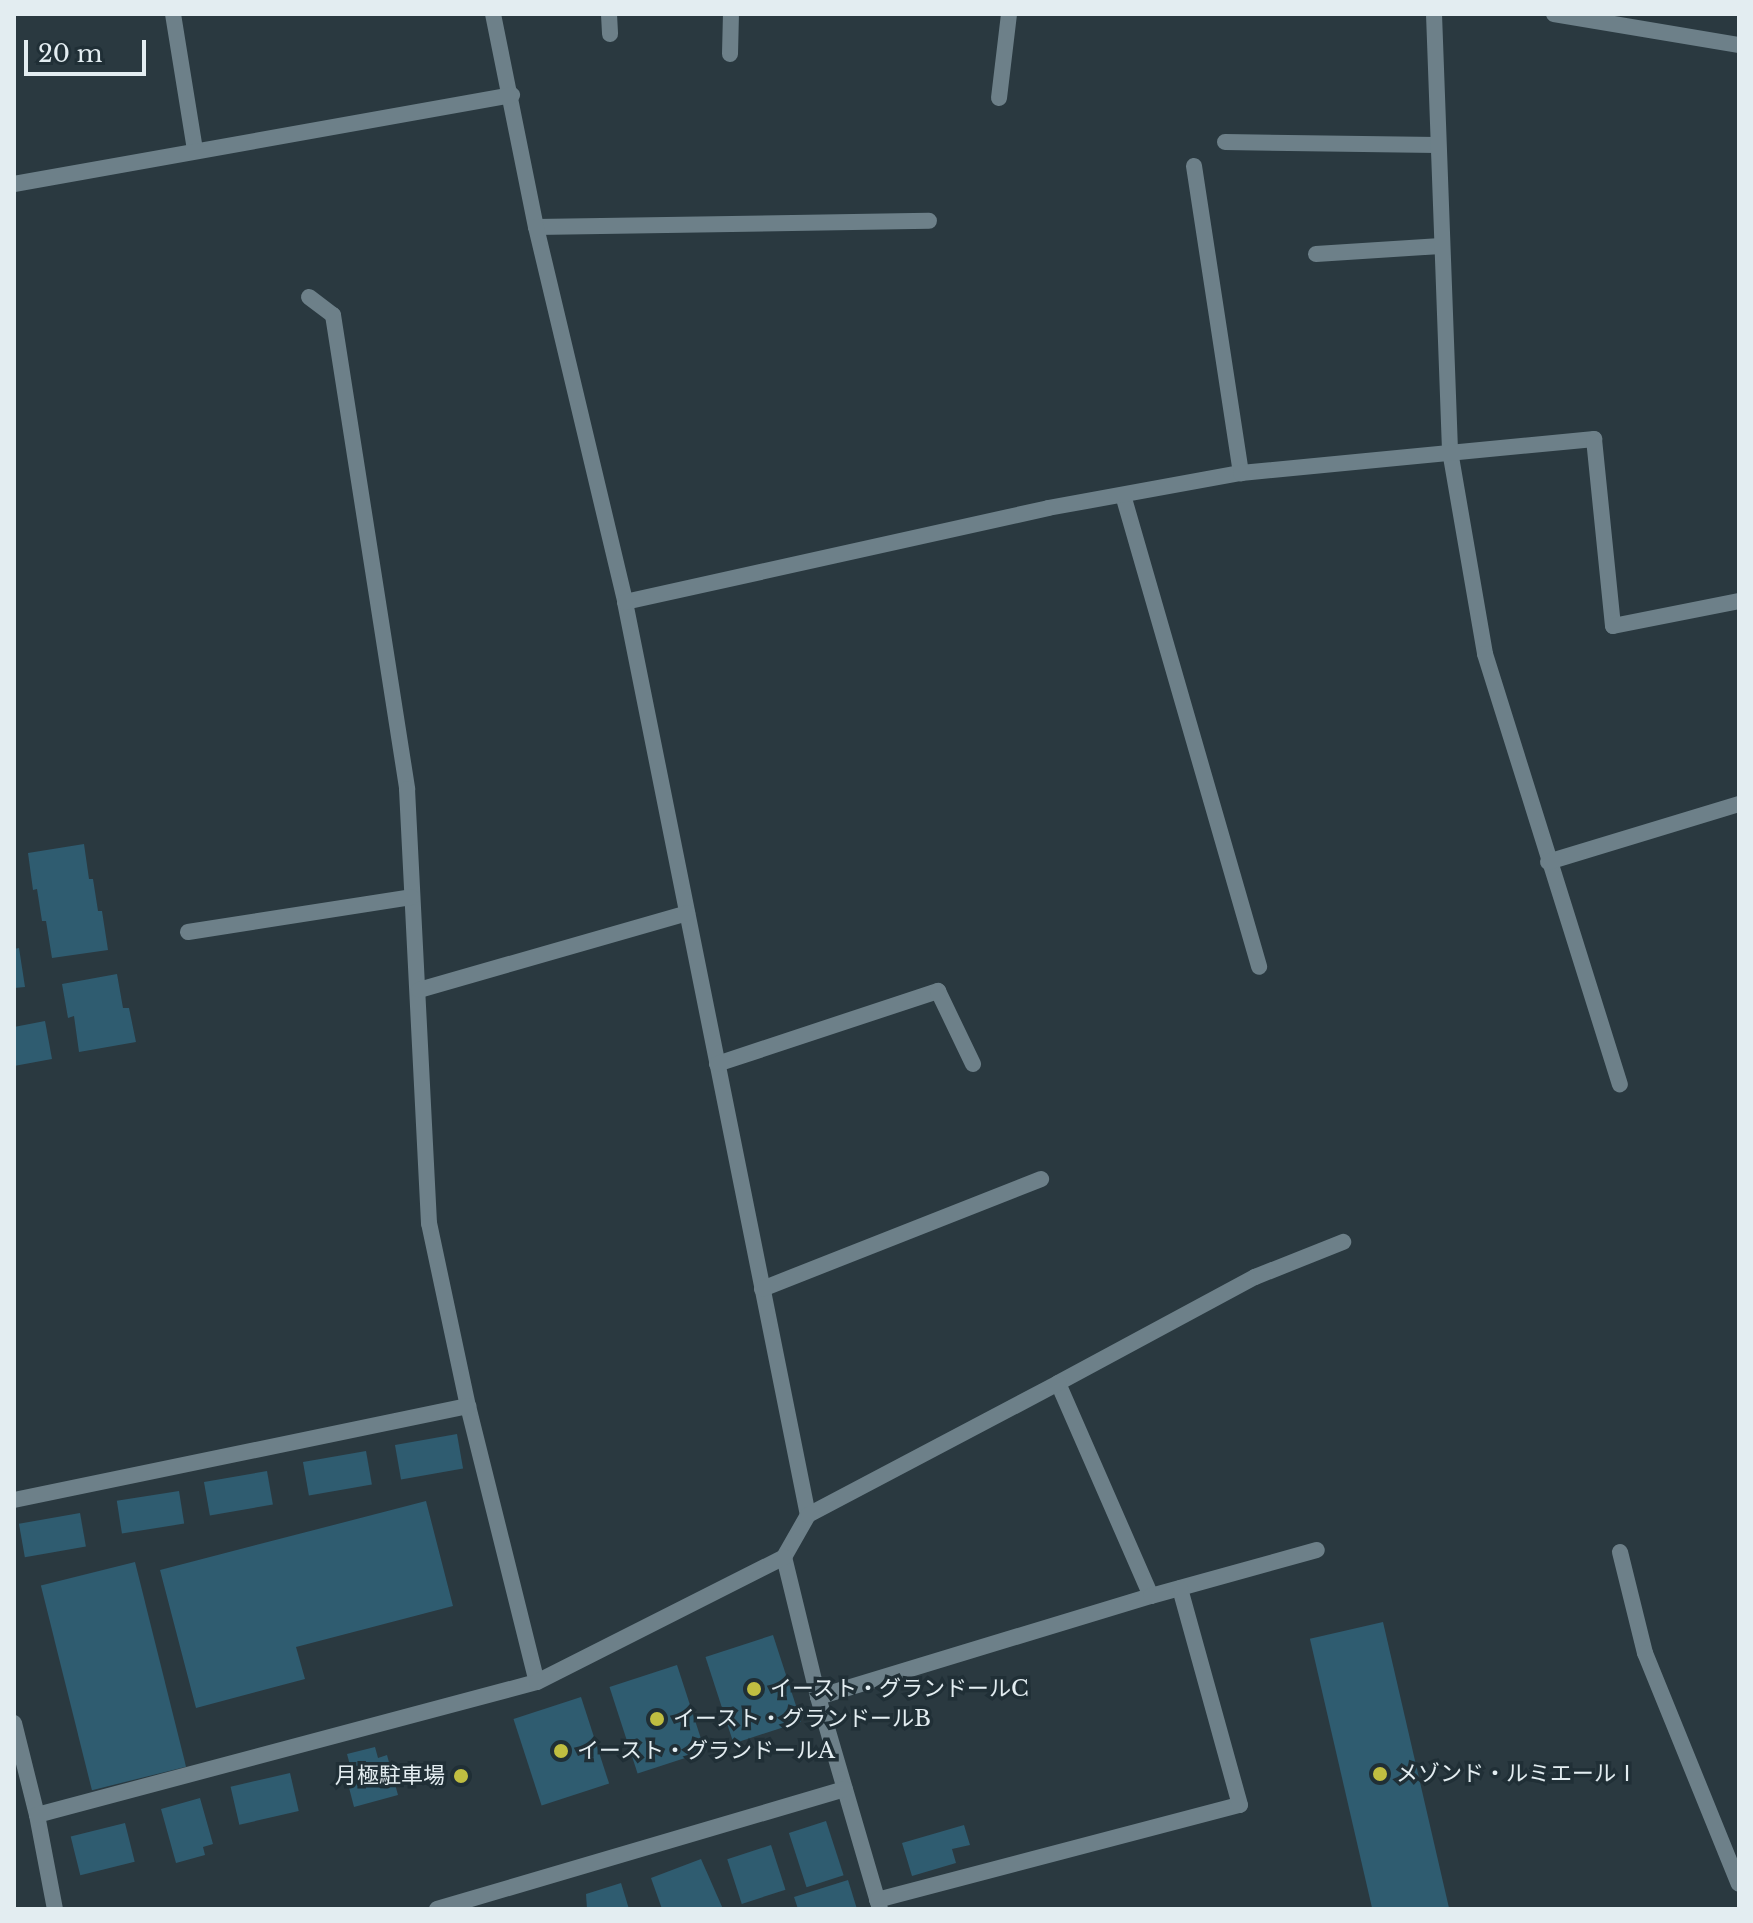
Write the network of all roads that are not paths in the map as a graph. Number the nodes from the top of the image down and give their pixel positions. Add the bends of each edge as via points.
1 (173, 14) edge
2 (493, 14) edge
3 (609, 14) edge
4 (731, 14) edge
5 (1009, 14) edge
6 (1434, 14) edge
7 (1554, 14) edge
8 (1625, 20) edge
9 (610, 34) dead end
10 (1739, 45) edge
11 (730, 54) dead end
12 (512, 95) junction
13 (999, 98) dead end
14 (1225, 142) dead end
15 (1437, 145) junction
16 (195, 150) junction
17 (1194, 166) dead end
18 (14, 184) edge
19 (929, 221) dead end
20 (536, 227) junction
21 (1441, 246) junction
22 (1316, 254) dead end
23 (309, 297) dead end
24 (1450, 451) junction
25 (1241, 473) junction
26 (1123, 495) junction
27 (1739, 601) edge
28 (625, 602) junction
29 (1739, 804) edge
30 (1548, 862) junction
31 (411, 897) junction
32 (687, 913) junction
33 (188, 932) dead end
34 (1259, 967) dead end
35 (419, 990) junction
36 (717, 1064) junction
37 (973, 1064) dead end
38 (1620, 1084) dead end
39 (1041, 1179) dead end
40 (1343, 1242) dead end
41 (762, 1289) junction
42 (1058, 1383) junction
43 (468, 1406) junction
44 (14, 1500) edge
45 (808, 1515) junction
46 (1317, 1550) dead end
47 (1620, 1552) dead end
48 (784, 1557) junction
49 (1180, 1588) junction
50 (1151, 1596) junction
51 (537, 1682) junction
52 (818, 1697) junction
53 (14, 1723) edge
54 (845, 1789) junction
55 (37, 1815) junction
56 (1739, 1884) edge
57 (878, 1905) edge
58 (55, 1909) edge
59 (437, 1909) edge

1 - 16 street
2 - 12 street
3 - 9 street
4 - 11 street
5 - 13 street
6 - 15 street
7 - 8 street
8 - 10 street
12 - 16 street
12 - 20 street
14 - 15 street
15 - 21 street
16 - 18 street
17 - 25 street
19 - 20 street
20 - 28 street
21 - 22 street
21 - 24 street
23 - 31 street via 333,315 407,789
24 - 25 street
24 - 27 street via 1594,439 1613,626
24 - 30 street via 1485,654
25 - 26 street
26 - 28 street
26 - 34 street
28 - 32 street
29 - 30 street
30 - 38 street
31 - 33 street
31 - 35 street
32 - 35 street
32 - 36 street
35 - 43 street via 429,1223
36 - 37 street via 938,991
36 - 41 street
39 - 41 street
40 - 42 street via 1255,1277
41 - 45 street
42 - 45 street
42 - 50 street
43 - 44 street
43 - 51 street
45 - 48 street
46 - 49 street
47 - 56 street via 1645,1653
48 - 51 street
48 - 52 street
49 - 50 street
49 - 57 street via 1240,1805
50 - 52 street
51 - 55 street
52 - 54 street
53 - 55 street
54 - 57 street
54 - 59 street
55 - 58 street

